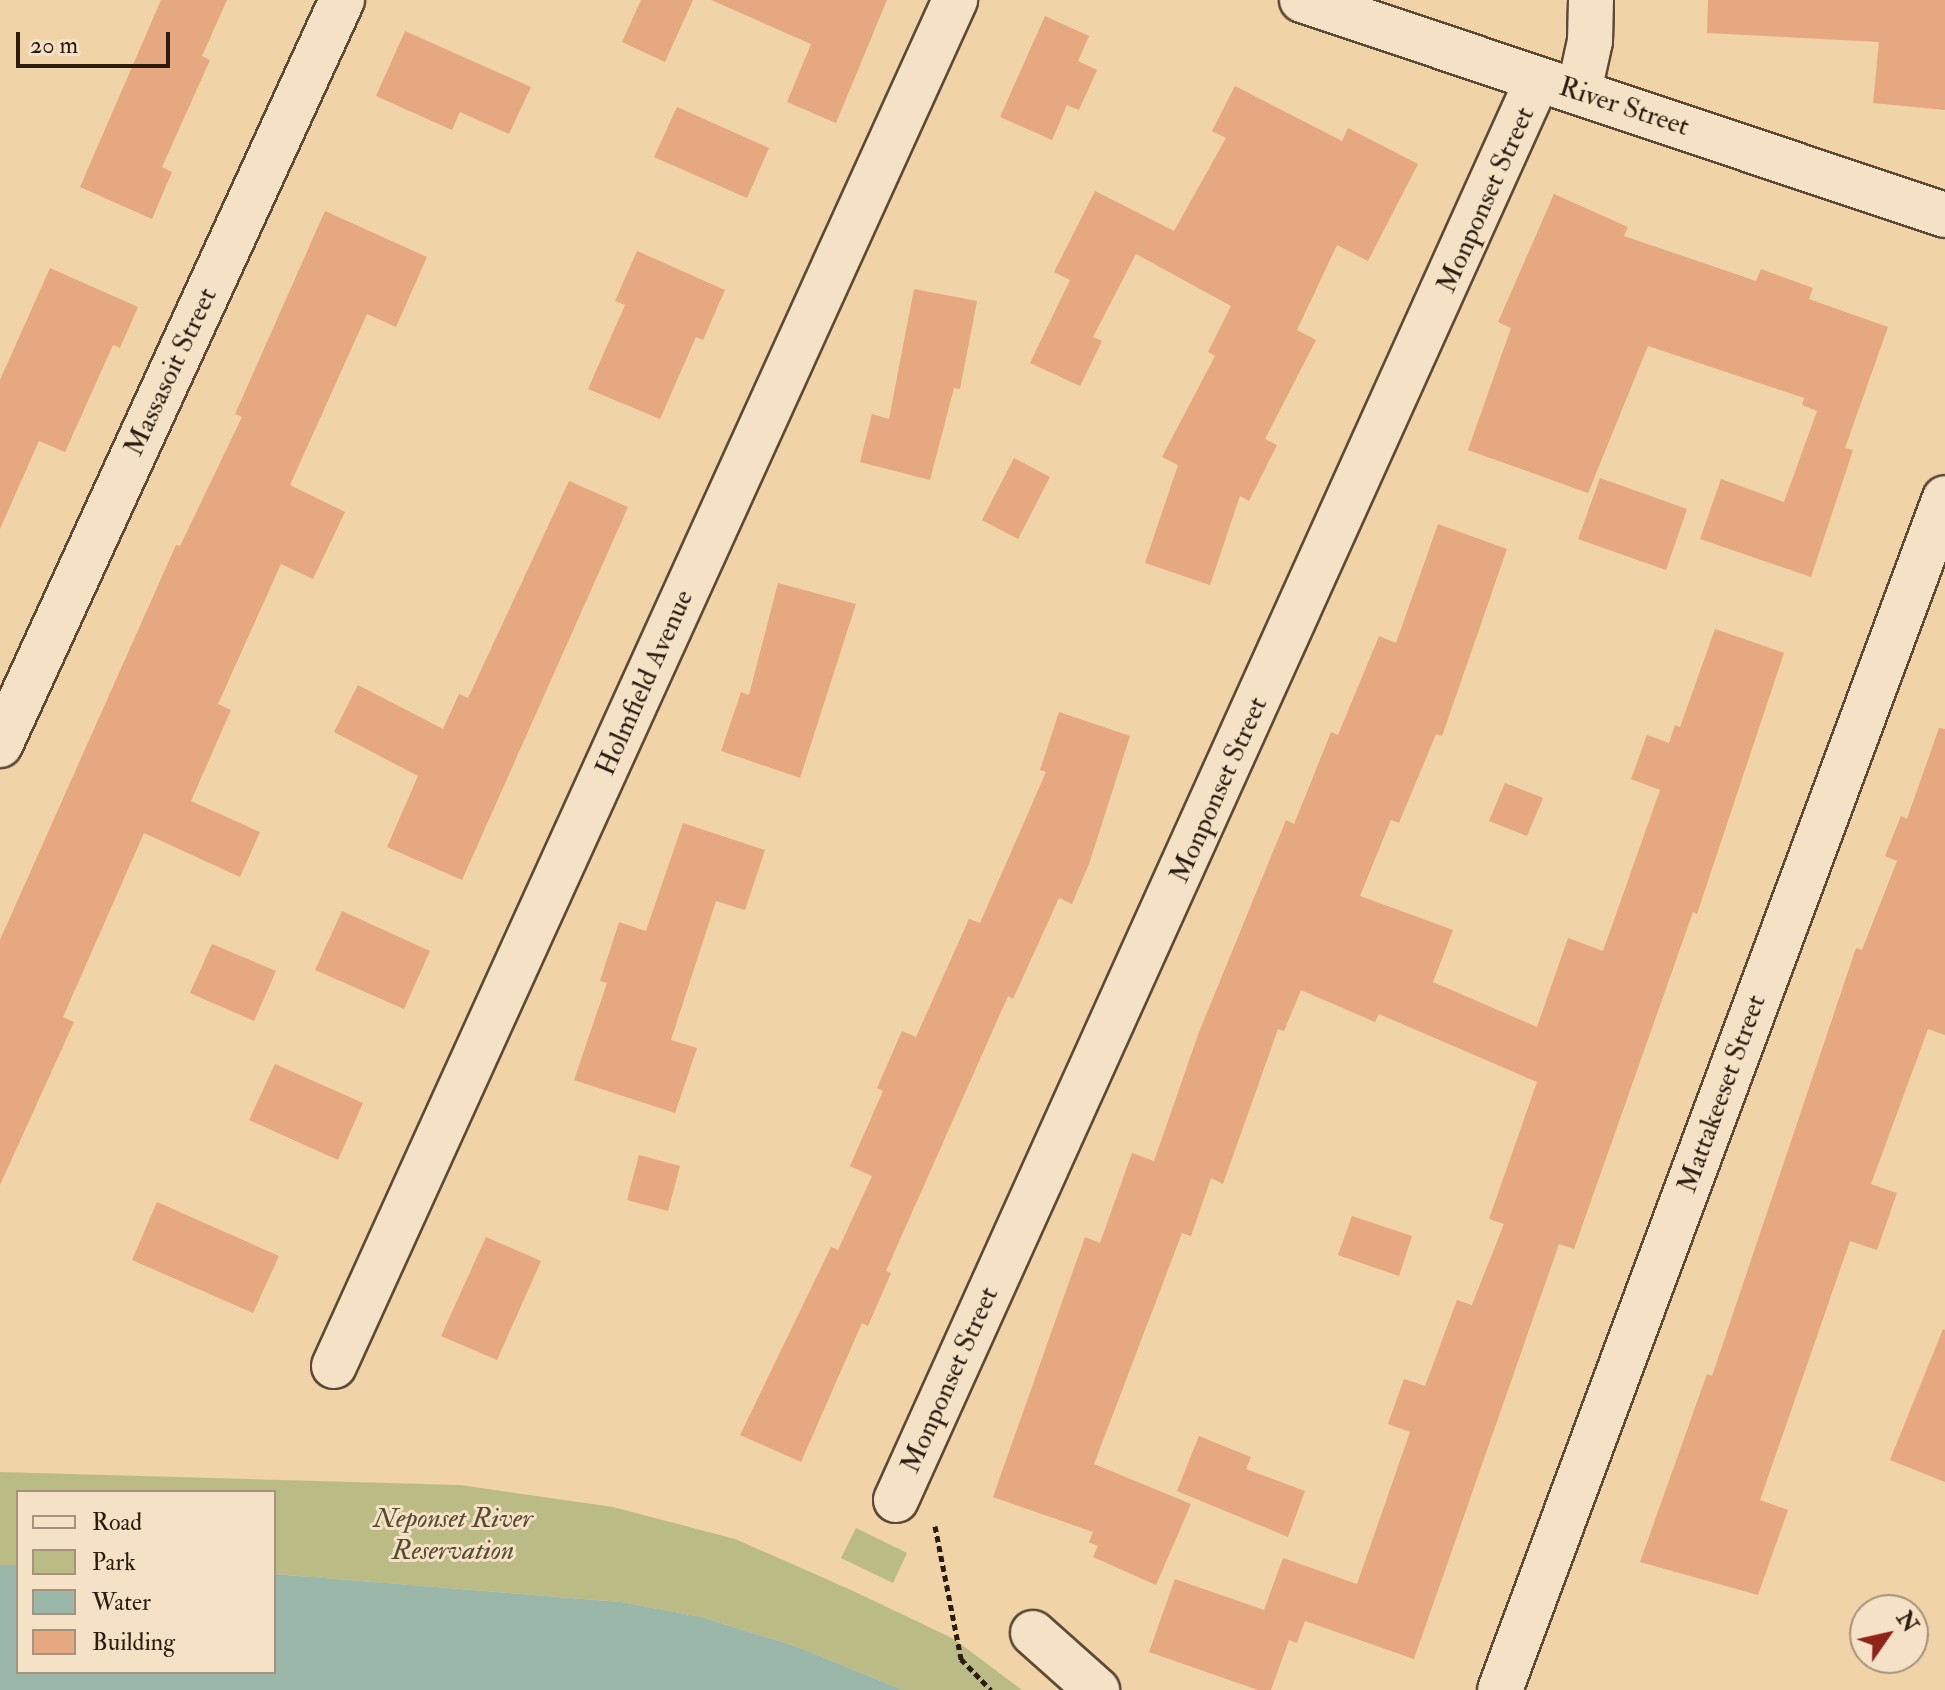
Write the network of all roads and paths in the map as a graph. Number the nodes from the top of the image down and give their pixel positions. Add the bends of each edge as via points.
1 (342, 0) edge
2 (955, 0) edge
3 (1302, 0) edge
4 (1591, 0) edge
5 (1559, 85) junction
6 (1945, 215) edge
7 (1945, 498) edge
8 (0, 745) edge
9 (334, 1366) dead end
10 (896, 1500) dead end
11 (934, 1520) dead end
12 (1033, 1633) dead end
13 (991, 1690) edge
14 (1097, 1690) edge
15 (1500, 1690) edge

1 - 8 street, Massasoit Street
2 - 9 street, Holmfield Avenue
3 - 5 street, River Street
4 - 5 street, Monponset Street via 1590,41
5 - 6 street, River Street
5 - 10 street, Monponset Street
7 - 15 street, Mattakeeset Street
11 - 13 path via 961,1659
12 - 14 street

